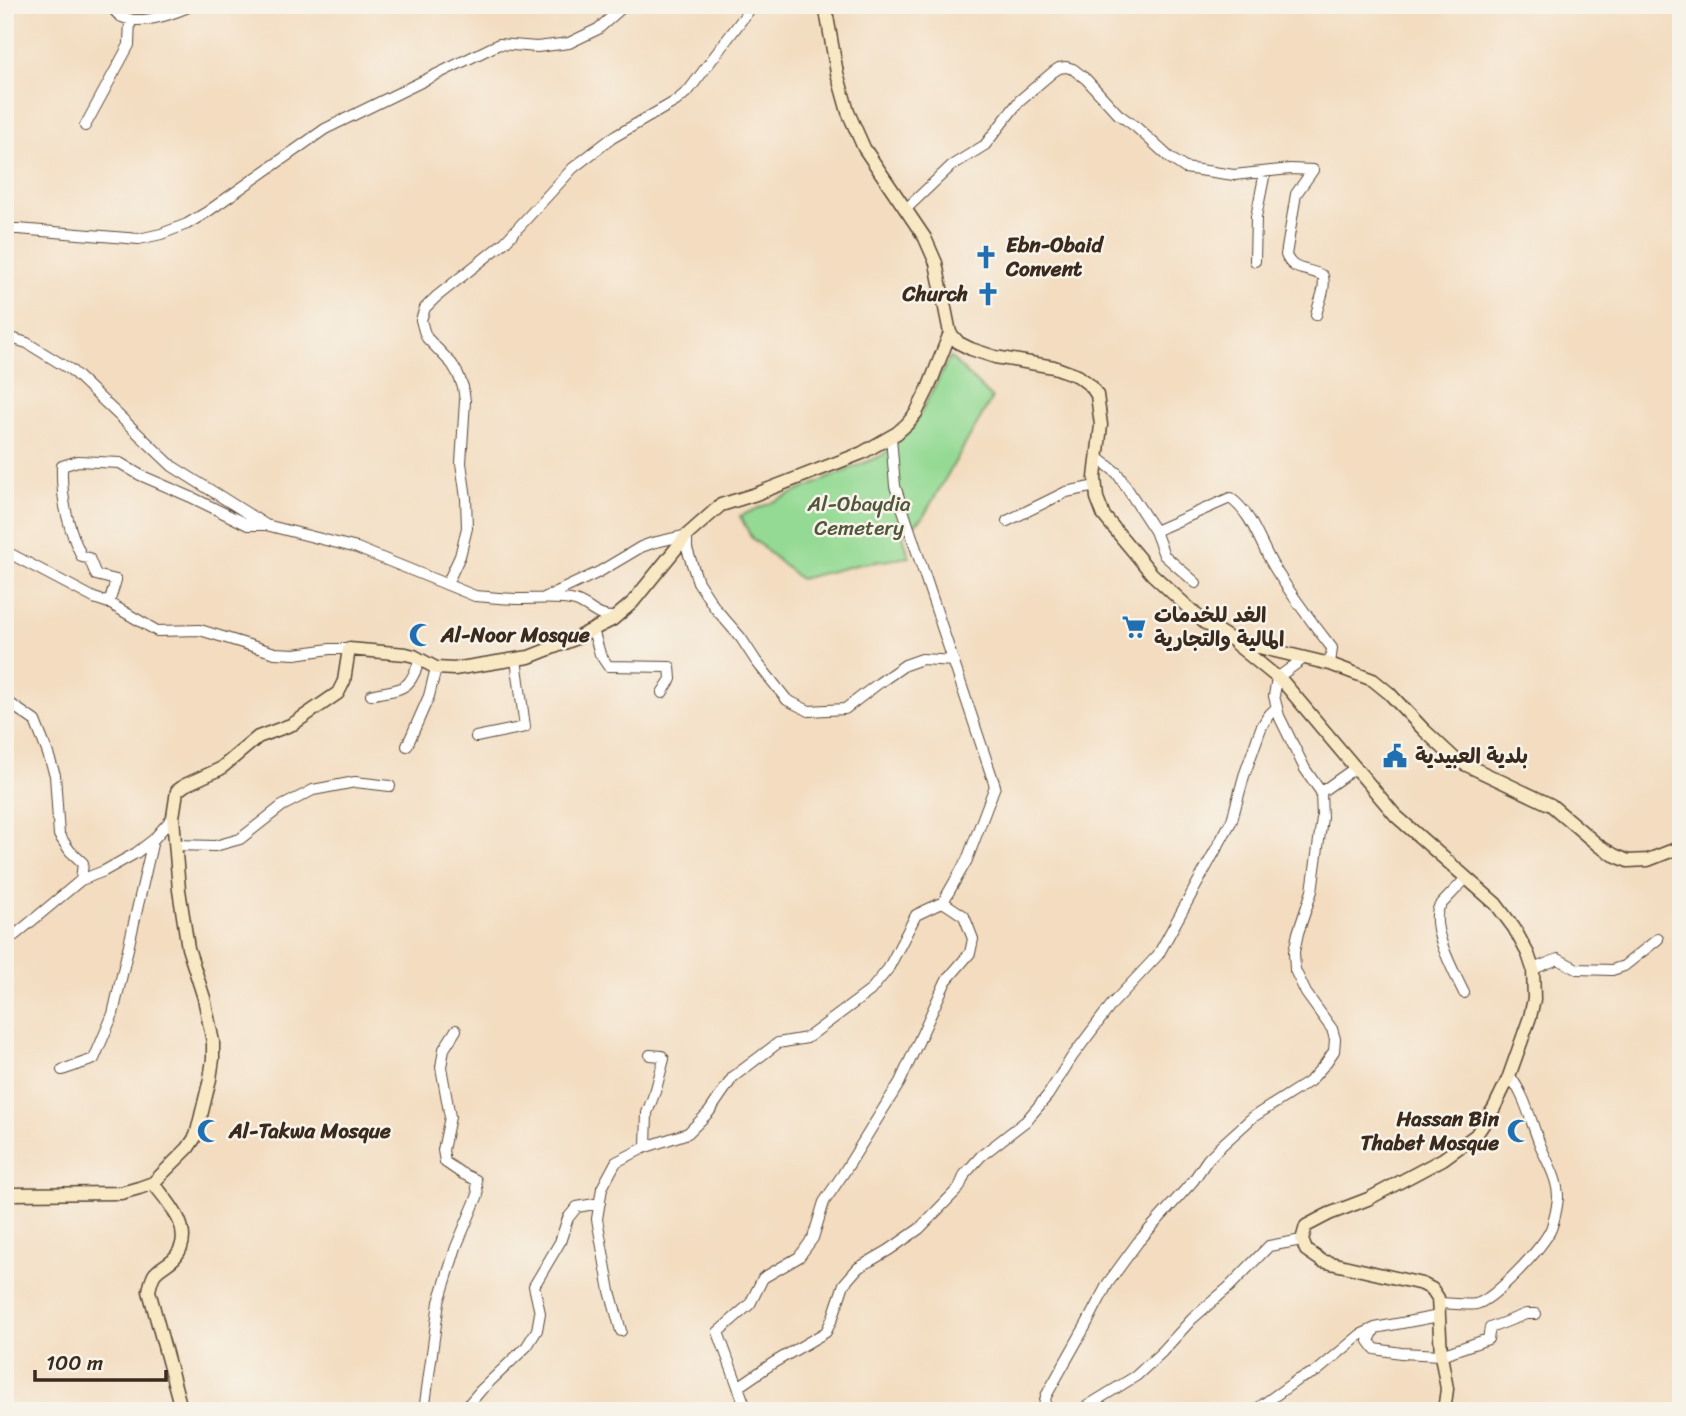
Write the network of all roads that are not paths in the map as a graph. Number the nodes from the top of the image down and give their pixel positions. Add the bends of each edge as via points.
1 (111, 5) edge
2 (193, 5) edge
3 (625, 5) edge
4 (753, 5) edge
5 (825, 5) edge
6 (130, 19) junction
7 (85, 126) dead end
8 (1265, 172) junction
9 (906, 209) junction
10 (5, 229) edge
11 (1255, 261) dead end
12 (1316, 315) dead end
13 (950, 333) junction
14 (5, 336) edge
15 (891, 437) junction
16 (1097, 457) junction
17 (1096, 486) junction
18 (1007, 521) dead end
19 (266, 525) junction
20 (1155, 531) junction
21 (687, 535) junction
22 (5, 551) edge
23 (1196, 583) dead end
24 (447, 584) junction
25 (542, 599) junction
26 (109, 603) junction
27 (615, 617) junction
28 (593, 630) junction
29 (1234, 641) junction
30 (349, 649) junction
31 (516, 659) junction
32 (1303, 659) junction
33 (420, 660) junction
34 (954, 662) junction
35 (1330, 664) junction
36 (436, 668) junction
37 (1277, 678) junction
38 (662, 693) dead end
39 (371, 695) dead end
40 (5, 700) edge
41 (1277, 707) junction
42 (476, 737) dead end
43 (407, 746) dead end
44 (1355, 768) junction
45 (390, 786) dead end
46 (1321, 792) junction
47 (173, 817) junction
48 (153, 840) junction
49 (175, 845) junction
50 (1681, 847) edge
51 (1466, 878) junction
52 (81, 880) junction
53 (943, 902) junction
54 (5, 939) edge
55 (1658, 939) dead end
56 (1533, 969) junction
57 (1464, 993) dead end
58 (456, 1030) dead end
59 (650, 1055) dead end
60 (62, 1070) dead end
61 (1509, 1074) junction
62 (646, 1147) junction
63 (153, 1183) junction
64 (5, 1196) edge
65 (600, 1203) junction
66 (1302, 1240) junction
67 (1439, 1310) junction
68 (1536, 1314) dead end
69 (1376, 1328) junction
70 (621, 1331) dead end
71 (1441, 1355) junction
72 (738, 1387) junction
73 (177, 1411) edge
74 (424, 1411) edge
75 (463, 1411) edge
76 (747, 1411) edge
77 (1043, 1411) edge
78 (1079, 1411) edge
79 (1254, 1411) edge
80 (1444, 1411) edge

1 - 6 street via 121,17
2 - 6 street via 169,15
3 - 10 street via 598,29 569,43 537,47 499,44 325,129 207,212 161,234 139,239
4 - 24 street via 689,90 573,168 505,242 425,308 421,320 427,338 452,364 465,401 461,463 467,528
5 - 9 street via 836,73 848,112 864,148
6 - 7 street via 129,44
8 - 9 street via 1234,175 1185,168 1118,114 1086,79 1066,67 1053,72 1020,100 985,145 951,166
8 - 11 street via 1256,217
8 - 12 street via 1312,170 1296,194 1286,255 1294,268 1323,276
9 - 13 street via 936,263
13 - 15 street via 916,413
13 - 16 street via 971,349 1054,368 1091,386 1097,395 1101,425
14 - 19 street via 71,370 172,466
15 - 21 street via 851,458 721,505
15 - 34 street via 895,486
16 - 17 street
16 - 20 street via 1117,473
17 - 18 street via 1066,492
17 - 29 street via 1104,516 1152,574 1205,623
19 - 24 street via 357,548
19 - 26 street via 248,525 120,463 78,461 62,466 66,515 82,558 89,558 96,575 116,580
20 - 23 street via 1164,555
20 - 35 street via 1230,498 1241,505 1294,599 1332,648
21 - 25 street via 641,547
21 - 27 street via 632,603
21 - 34 street via 698,582 715,608 787,700 809,711 845,709 905,665 922,659
22 - 26 street
24 - 25 street via 475,596
25 - 27 street via 575,601 600,615
26 - 30 street via 156,631 200,630 275,653
27 - 28 street
28 - 31 street
28 - 38 street via 608,666 670,667 671,679
29 - 32 street
29 - 37 street
30 - 33 street via 406,654
30 - 47 street via 338,693 293,724 258,737 220,769 177,791
31 - 36 street
31 - 42 street via 526,727
32 - 35 street
32 - 37 street
33 - 36 street
33 - 39 street via 409,682
34 - 53 street via 995,786 967,860
35 - 50 street via 1373,680 1456,760 1550,805 1614,855 1628,861 1648,860
36 - 43 street
37 - 41 street
37 - 44 street
40 - 52 street via 34,721 43,741 55,775 59,835 83,863
41 - 46 street via 1305,769
41 - 72 street via 1261,728 1232,820 1158,955 1112,1004 1048,1095 1026,1121 981,1156 959,1188 919,1229 858,1268 844,1284 826,1332
44 - 46 street
44 - 51 street via 1396,816
45 - 49 street via 355,782 313,790 282,806 240,839 215,846
46 - 77 street via 1312,891 1294,952 1295,970 1306,993 1332,1029 1334,1051 1310,1081 1253,1117 1222,1145 1138,1242 1108,1283 1046,1396
47 - 48 street
47 - 49 street
48 - 52 street
48 - 60 street via 113,1014 94,1059
49 - 63 street via 188,948 204,998 213,1059 196,1136
51 - 56 street via 1496,904 1514,928
51 - 57 street via 1439,908 1437,928
52 - 54 street
53 - 62 street via 916,915 888,969 870,991 807,1038 778,1043 733,1077 688,1133
53 - 72 street via 964,916 973,939 970,953 946,981 900,1082 824,1202 813,1238 799,1257 764,1278 750,1304 718,1332
55 - 56 street via 1612,970 1577,969 1558,959
56 - 61 street via 1530,1017
58 - 74 street via 444,1049 441,1067 450,1117 443,1150 445,1161 476,1180 478,1195 439,1302
59 - 62 street via 664,1059 647,1113
61 - 66 street via 1476,1135 1443,1159 1306,1226
61 - 67 street via 1520,1089 1553,1170 1558,1198 1550,1230 1529,1260 1488,1298
62 - 65 street via 617,1162 602,1188
63 - 64 street via 121,1194
63 - 73 street via 183,1230 176,1256 155,1273 149,1291
65 - 70 street via 597,1219
65 - 75 street via 577,1207 568,1218 560,1242 534,1286 540,1313 537,1331
66 - 67 street via 1306,1250 1322,1261 1432,1289
66 - 78 street via 1269,1246 1136,1376
67 - 69 street
67 - 71 street
68 - 71 street via 1490,1328 1488,1339
69 - 71 street via 1369,1341 1375,1349
69 - 79 street
71 - 80 street via 1447,1389
72 - 76 street

